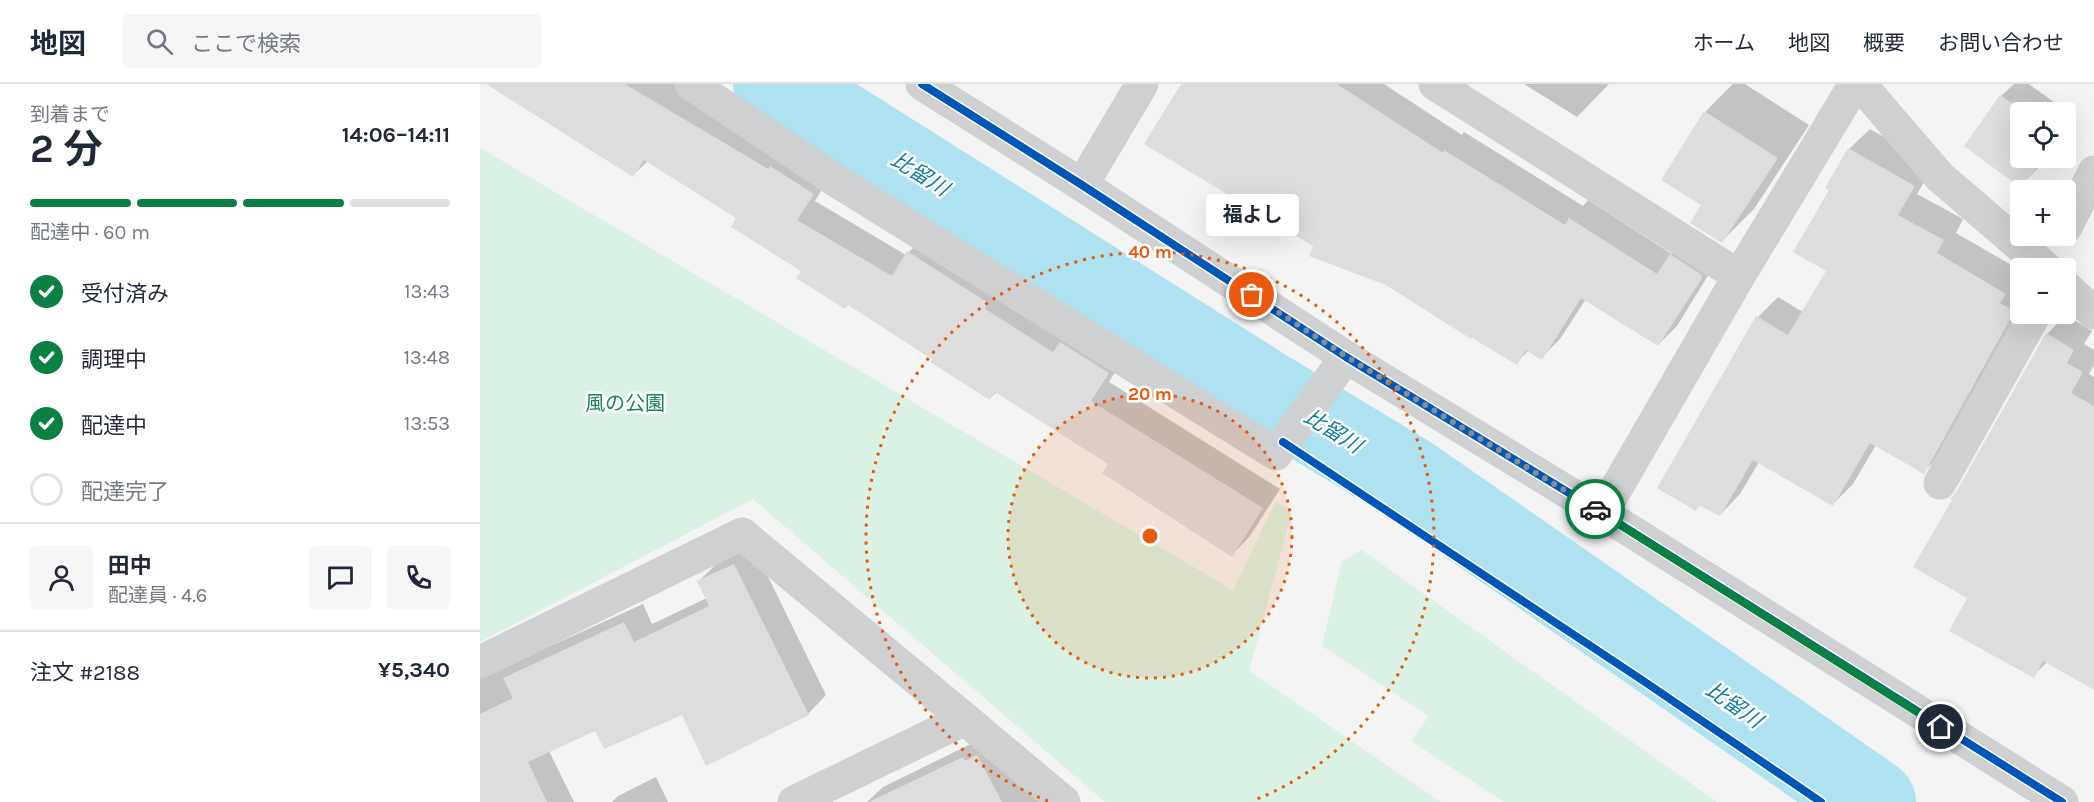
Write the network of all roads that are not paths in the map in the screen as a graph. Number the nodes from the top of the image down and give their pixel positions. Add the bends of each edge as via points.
1 (692, 84) edge
2 (922, 84) edge
3 (1142, 84) edge
4 (1435, 84) edge
5 (1855, 84) edge
6 (1860, 84) edge
7 (2094, 172) edge
8 (1082, 185) junction
9 (2076, 207) edge
10 (2033, 258) edge
11 (1739, 276) junction
12 (2076, 296) edge
13 (2094, 313) edge
14 (2030, 324) edge
15 (1347, 357) junction
16 (1940, 483) dead end
17 (1602, 513) junction
18 (480, 662) edge
19 (965, 719) junction
20 (794, 802) edge
21 (1064, 802) edge
22 (2062, 802) edge

1 - 15 street via 835,180 1276,454
2 - 8 street
3 - 8 street
4 - 11 street
5 - 11 street
6 - 10 street via 1940,177
7 - 9 street
8 - 15 street
11 - 17 street
12 - 13 street
14 - 16 street
15 - 17 street
17 - 22 street
18 - 19 street via 742,534
19 - 20 street
19 - 21 street

